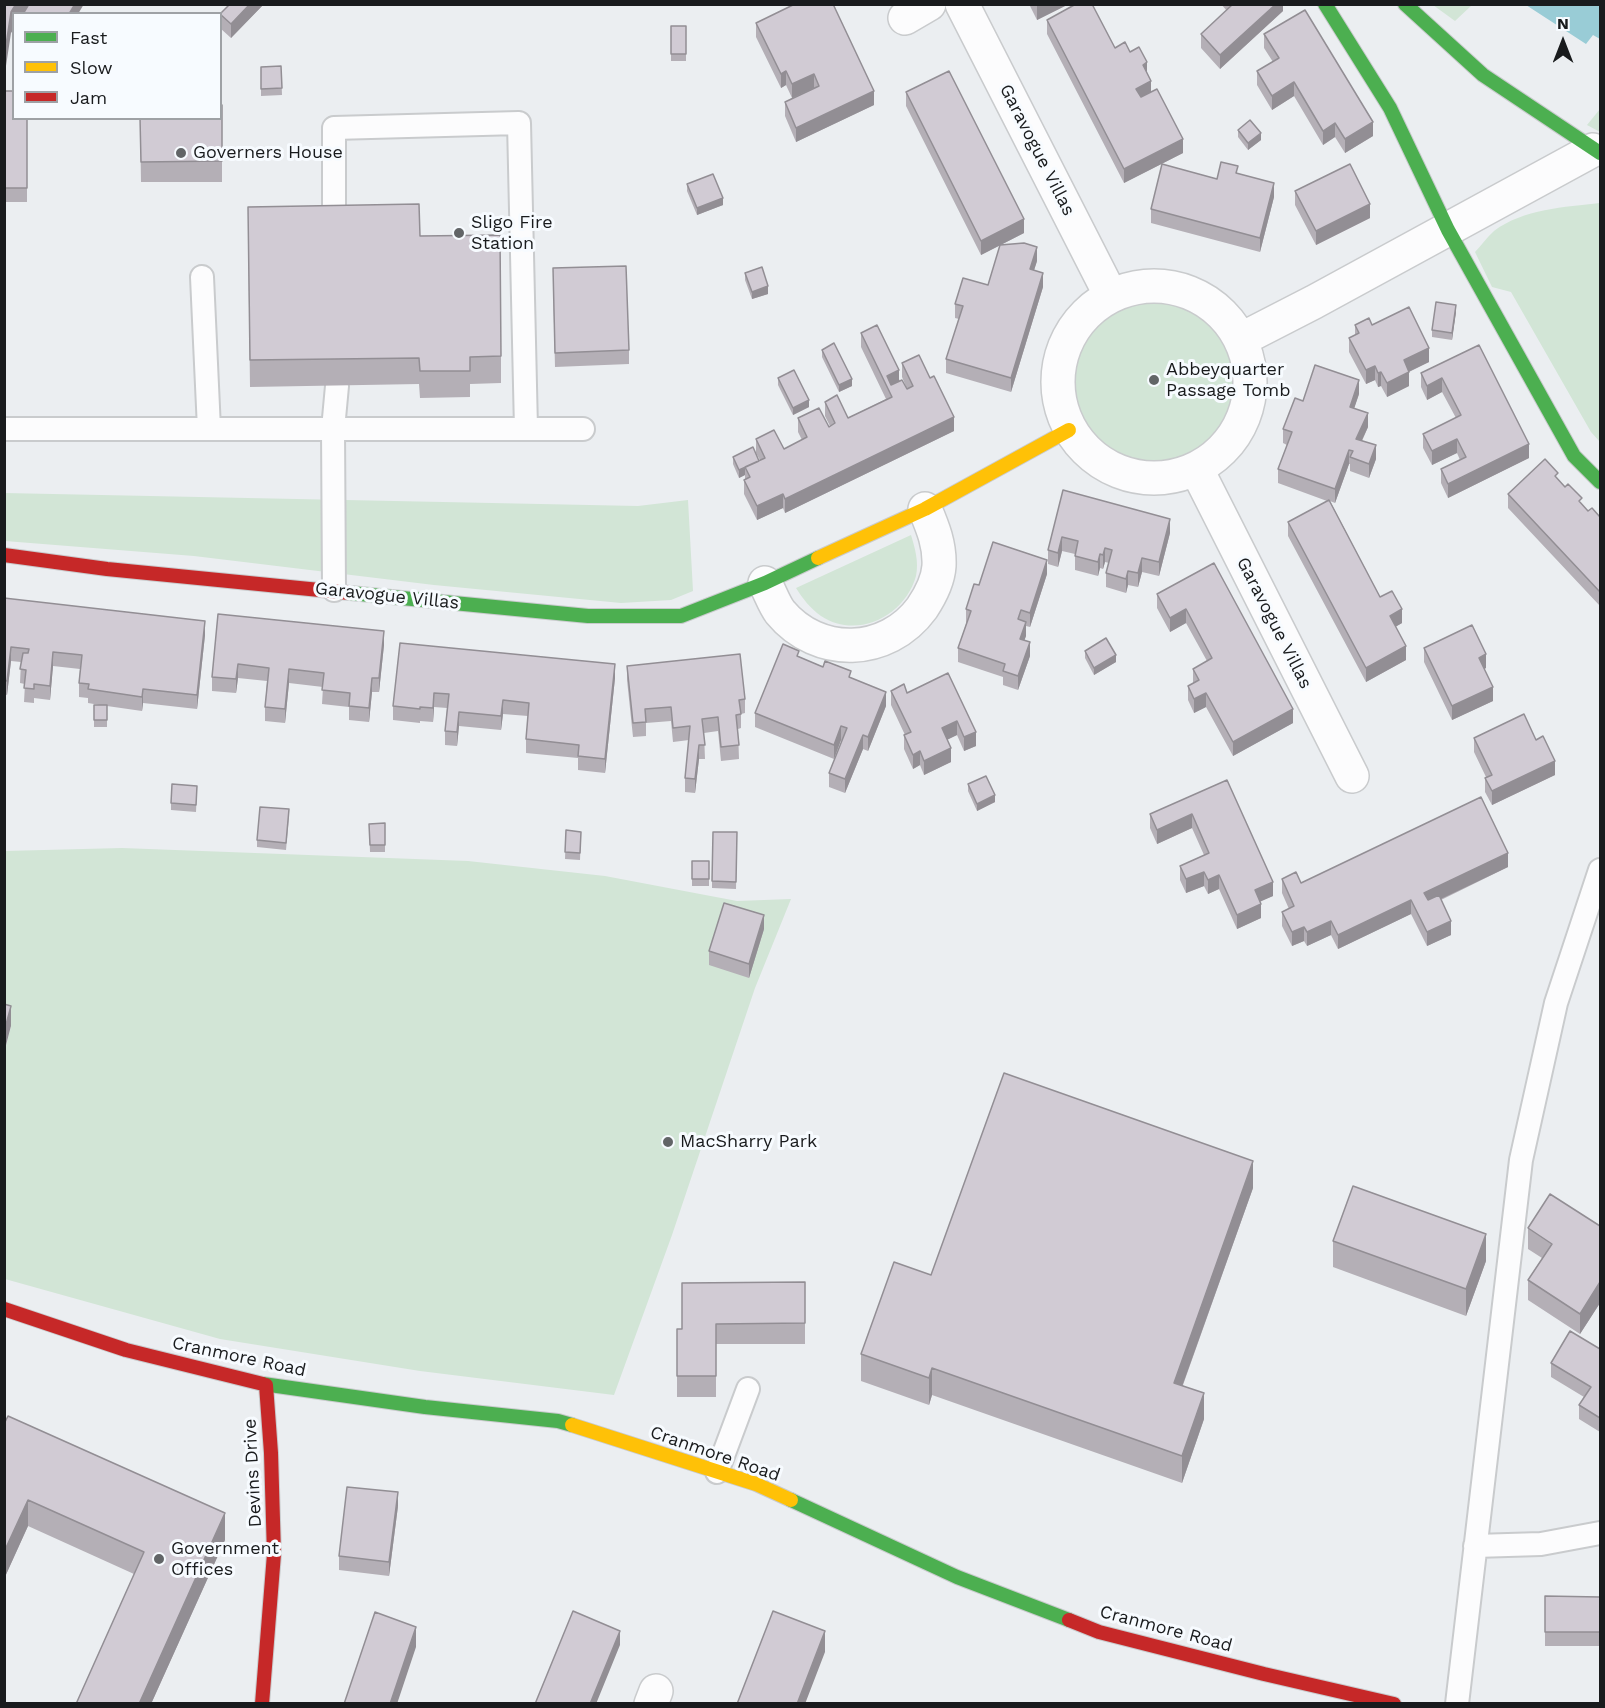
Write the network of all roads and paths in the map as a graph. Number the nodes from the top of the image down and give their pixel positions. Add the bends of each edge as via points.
1 (962, 4) edge
2 (1324, 4) edge
3 (1405, 4) edge
4 (1597, 152) edge
5 (1448, 230) junction
6 (334, 232) edge
7 (202, 277) dead end
8 (1111, 296) junction
9 (1242, 339) junction
10 (337, 386) edge
11 (4, 429) edge
12 (209, 429) junction
13 (333, 429) junction
14 (526, 429) junction
15 (583, 429) dead end
16 (1069, 430) junction
17 (1197, 470) junction
18 (1600, 482) edge
19 (925, 509) junction
20 (4, 555) edge
21 (765, 583) junction
22 (334, 590) junction
23 (1352, 776) dead end
24 (1600, 870) edge
25 (4, 1309) edge
26 (266, 1385) junction
27 (748, 1389) dead end
28 (717, 1472) junction
29 (1600, 1533) edge
30 (1475, 1546) junction
31 (262, 1704) edge
32 (1394, 1704) edge
33 (1457, 1704) edge

1 - 8 street, Garavogue Villas
2 - 5 street via 1390,108
3 - 4 street via 1483,75
4 - 5 street
5 - 9 street
5 - 18 street via 1574,456
6 - 14 lane via 334,128 519,123
7 - 12 lane
8 - 9 street via 1153,284 1190,291 1219,309
8 - 16 street via 1074,326 1059,363 1058,399
9 - 17 street via 1252,380 1246,416 1230,443
10 - 13 lane
11 - 12 lane
12 - 13 lane
13 - 14 lane
13 - 22 lane
14 - 15 lane
16 - 17 street via 1092,458 1121,474 1156,479
16 - 19 street, Garavogue Villas
17 - 23 street, Garavogue Villas
19 - 21 street, Garavogue Villas
19 - 21 street via 937,536 939,567 931,596 913,620 888,638 859,646 829,643 801,632 779,611
20 - 22 street, Garavogue Villas via 107,569
21 - 22 street, Garavogue Villas via 681,616 588,616
24 - 30 lane via 1556,1003 1521,1160
25 - 26 street, Cranmore Road via 126,1350
26 - 28 street, Cranmore Road via 558,1421
26 - 31 street, Devins Drive via 274,1554
27 - 28 lane
28 - 32 street, Cranmore Road via 756,1484 957,1577 1099,1632
29 - 30 lane via 1541,1544
30 - 33 lane

